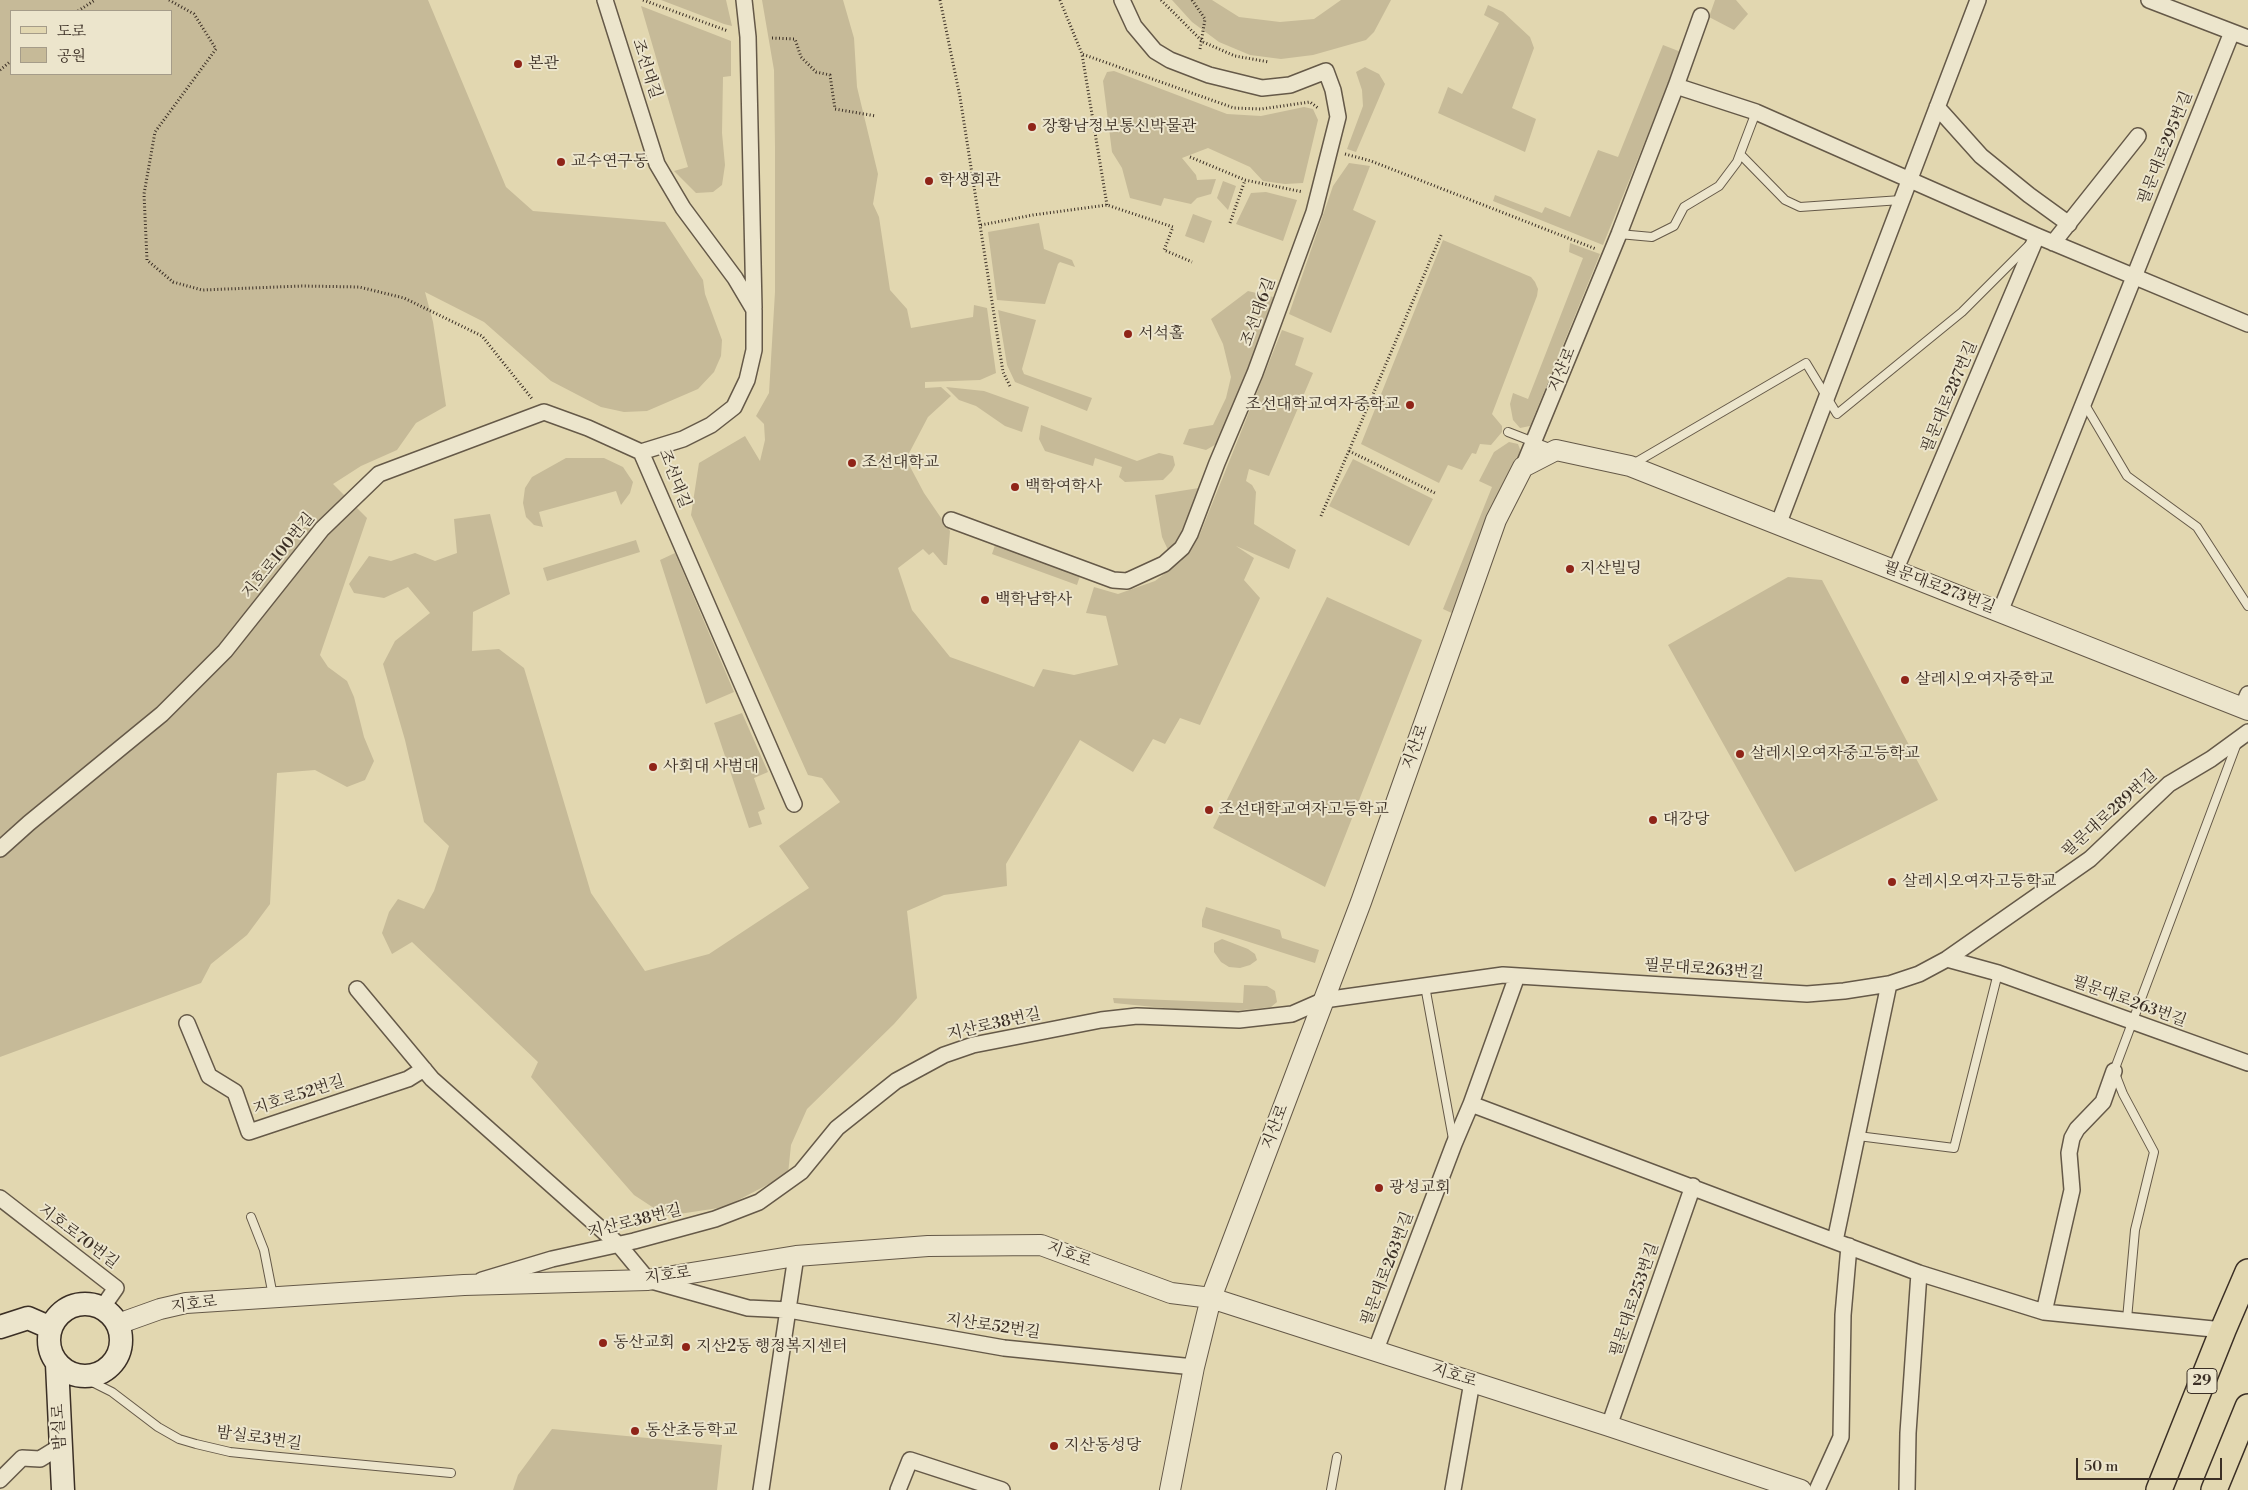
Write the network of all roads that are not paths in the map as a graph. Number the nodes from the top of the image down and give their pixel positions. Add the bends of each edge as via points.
1 (605, 0) edge
2 (744, 0) edge
3 (1122, 0) edge
4 (1978, 0) edge
5 (2149, 0) edge
6 (1701, 16) dead end
7 (2232, 32) junction
8 (2248, 38) edge
9 (1676, 86) junction
10 (1937, 107) junction
11 (1756, 112) junction
12 (2138, 136) dead end
13 (1740, 154) junction
14 (1909, 180) junction
15 (1901, 200) junction
16 (2069, 224) junction
17 (1619, 234) junction
18 (2037, 236) junction
19 (2053, 243) junction
20 (2134, 276) junction
21 (754, 310) junction
22 (2248, 324) edge
23 (1826, 398) junction
24 (2084, 402) junction
25 (1508, 432) dead end
26 (1534, 441) junction
27 (1556, 450) junction
28 (641, 452) junction
29 (1630, 466) junction
30 (1523, 467) junction
31 (951, 520) dead end
32 (1778, 525) junction
33 (1895, 571) junction
34 (2248, 606) edge
35 (2000, 612) junction
36 (2246, 704) edge
37 (2243, 737) edge
38 (794, 804) dead end
39 (0, 849) edge
40 (1947, 959) junction
41 (1998, 974) junction
42 (1518, 976) junction
43 (1889, 984) junction
44 (1425, 986) junction
45 (357, 989) dead end
46 (1324, 1000) junction
47 (2132, 1021) junction
48 (187, 1023) dead end
49 (2248, 1063) edge
50 (424, 1069) junction
51 (2114, 1071) junction
52 (1471, 1104) junction
53 (1858, 1136) junction
54 (1454, 1144) junction
55 (1693, 1186) junction
56 (0, 1198) edge
57 (251, 1217) dead end
58 (1842, 1243) junction
59 (619, 1245) junction
60 (796, 1256) junction
61 (2248, 1272) edge
62 (1919, 1273) junction
63 (648, 1280) junction
64 (464, 1285) junction
65 (274, 1298) junction
66 (1211, 1298) junction
67 (102, 1308) junction
68 (789, 1310) junction
69 (2044, 1312) junction
70 (2127, 1319) junction
71 (118, 1324) junction
72 (0, 1327) edge
73 (51, 1328) junction
74 (2223, 1330) junction
75 (1376, 1352) junction
76 (57, 1364) junction
77 (1194, 1367) junction
78 (82, 1376) junction
79 (1472, 1382) junction
80 (2248, 1407) edge
81 (1609, 1426) junction
82 (61, 1446) junction
83 (1337, 1458) dead end
84 (451, 1473) dead end
85 (0, 1480) edge
86 (1795, 1489) edge
87 (63, 1490) edge
88 (761, 1490) edge
89 (898, 1490) edge
90 (1002, 1490) edge
91 (1170, 1490) edge
92 (1331, 1490) edge
93 (1453, 1490) edge
94 (1817, 1490) edge
95 (1907, 1490) edge
96 (2159, 1490) edge
97 (2214, 1490) edge

1 - 21 street, 조선대길 via 657,164 683,208 735,278
2 - 21 street via 748,37
3 - 31 street, 조선대6길 via 1134,26 1155,51 1209,75 1262,88 1290,85 1326,71 1338,117 1314,212 1255,373 1190,534 1182,548 1164,564 1127,581 1113,580
4 - 10 street
5 - 7 street
6 - 9 street, 지산로
7 - 8 street
7 - 20 street, 필문대로295번길
9 - 11 street
9 - 17 street, 지산로
10 - 14 street
10 - 16 street via 1981,156
11 - 13 lane
11 - 14 street
12 - 16 street, 필문대로295번길
13 - 15 lane via 1785,200 1800,207
13 - 17 lane via 1719,186 1684,207 1674,226 1652,237
14 - 15 street
14 - 18 street
15 - 23 street
16 - 19 street, 필문대로295번길
17 - 26 street, 지산로
18 - 19 street
18 - 23 lane, 필문대로287번길 via 1962,312 1837,414
18 - 33 street, 필문대로287번길
19 - 20 street
20 - 22 street
20 - 24 street
21 - 28 street, 조선대길 via 754,350 747,380 734,408 683,439
23 - 29 lane via 1806,363
23 - 32 street
24 - 34 lane via 2127,476 2197,527
24 - 35 street
25 - 26 lane
26 - 27 lane
26 - 30 street, 지산로
27 - 29 street, 필문대로273번길
27 - 30 street
28 - 38 street, 조선대길
28 - 39 street, 지호로100번길 via 544,412 380,474 322,529 225,650 162,714
29 - 32 street, 필문대로273번길
30 - 46 street, 지산로 via 1496,520
32 - 33 street, 필문대로273번길
33 - 35 street, 필문대로273번길
35 - 36 street, 필문대로273번길
37 - 40 street, 필문대로289번길 via 2169,784 2090,859
37 - 47 lane
40 - 41 street, 필문대로263번길
40 - 43 street, 필문대로263번길
41 - 47 street, 필문대로263번길
41 - 53 lane via 1954,1148
42 - 43 street, 필문대로263번길 via 1807,994
42 - 44 street, 필문대로263번길 via 1503,975
42 - 52 street, 필문대로263번길
43 - 53 street
44 - 46 street, 필문대로263번길
44 - 54 lane
45 - 50 street
46 - 59 street, 지산로38번길 via 1292,1014 1239,1020 1137,1016 1102,1020 973,1045 944,1055 896,1081 837,1128 801,1172 759,1202 715,1219
46 - 66 street, 지산로
47 - 49 street, 필문대로263번길
47 - 51 lane
48 - 50 street, 지호로52번길 via 209,1076 235,1092 249,1132 408,1079
50 - 59 street
51 - 69 street via 2103,1102 2072,1138 2069,1153 2072,1190
51 - 70 lane via 2154,1152 2135,1230
52 - 54 street, 필문대로263번길
52 - 55 street
53 - 58 street
54 - 75 street, 필문대로263번길
55 - 58 street
55 - 81 street, 필문대로253번길
56 - 67 street, 지호로70번길 via 116,1288
57 - 65 lane via 264,1250
58 - 62 street
58 - 94 street via 1841,1437
59 - 63 street
59 - 64 street, 지산로38번길 via 552,1259
60 - 63 street, 지호로
60 - 66 street, 지호로 via 928,1246 1041,1245 1171,1293
60 - 68 street
61 - 74 main road, 29
62 - 69 street
62 - 95 street
63 - 64 street, 지호로
63 - 68 street, 지산로52번길 via 748,1308
64 - 65 street, 지호로
65 - 71 street, 지호로 via 178,1304
66 - 75 street, 지호로
66 - 77 street, 지산로
67 - 71 main road
67 - 73 main road via 92,1304 72,1306 59,1315
68 - 77 street, 지산로52번길 via 1004,1348
68 - 88 street
69 - 70 street
70 - 74 street
71 - 78 main road via 120,1349 115,1360 106,1370
72 - 73 main road via 28,1318
73 - 76 main road via 49,1347
74 - 96 main road, 29
75 - 79 street, 지호로
76 - 78 main road
76 - 82 main road, 밤실로
77 - 91 street, 지산로
78 - 84 lane, 밤실로3번길 via 112,1392 158,1428 196,1444 254,1454
79 - 81 street, 지호로
79 - 93 street
80 - 97 main road
81 - 86 street, 지호로
82 - 85 street via 40,1459 22,1458
82 - 87 main road, 밤실로
83 - 92 lane
89 - 90 street via 910,1460

